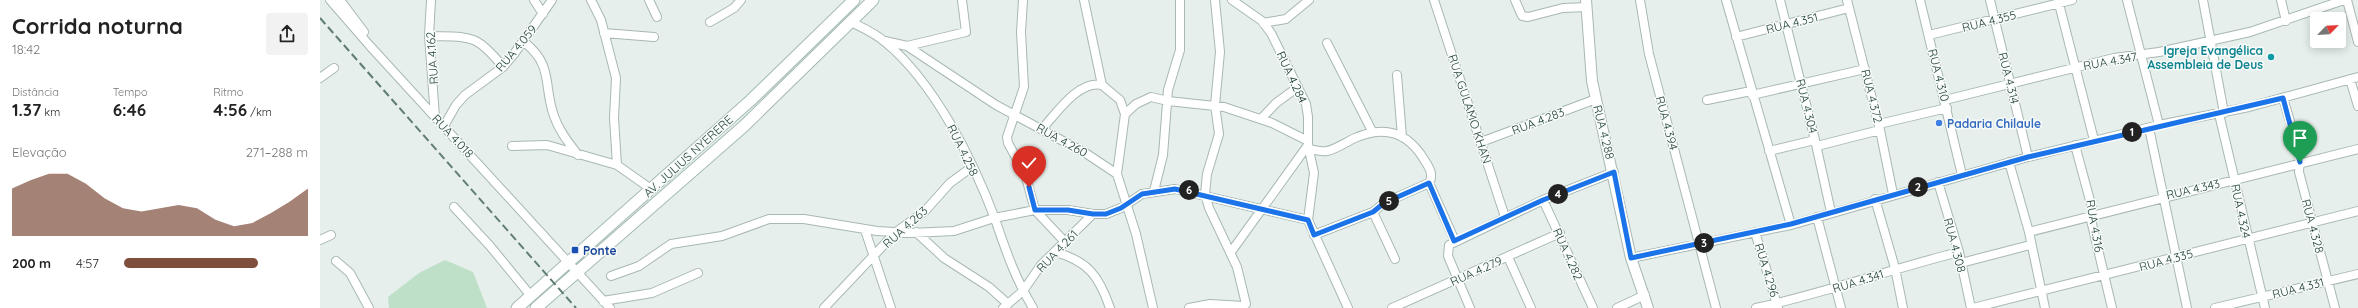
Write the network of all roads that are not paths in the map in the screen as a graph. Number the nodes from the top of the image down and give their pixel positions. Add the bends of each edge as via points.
1 (330, 0) edge
2 (340, 0) edge
3 (350, 0) edge
4 (431, 0) edge
5 (534, 0) edge
6 (552, 0) edge
7 (591, 0) edge
8 (649, 0) edge
9 (741, 0) edge
10 (873, 0) edge
11 (962, 0) edge
12 (1022, 0) edge
13 (1084, 0) edge
14 (1180, 0) edge
15 (1215, 0) edge
16 (1232, 0) edge
17 (1309, 0) edge
18 (1434, 0) edge
19 (1515, 0) edge
20 (1640, 0) edge
21 (1726, 0) edge
22 (1780, 0) edge
23 (1847, 0) edge
24 (1920, 0) edge
25 (1990, 0) edge
26 (2072, 0) edge
27 (2127, 0) edge
28 (2202, 0) edge
29 (2281, 0) edge
30 (2344, 0) edge
31 (2347, 0) edge
32 (851, 1) edge
33 (2058, 2) edge
34 (1587, 4) edge
35 (1849, 8) junction
36 (348, 10) junction
37 (543, 14) junction
38 (657, 17) dead end
39 (1994, 20) junction
40 (2286, 21) junction
41 (710, 22) dead end
42 (851, 22) junction
43 (1263, 23) junction
44 (1786, 24) junction
45 (604, 33) junction
46 (1929, 35) junction
47 (429, 36) junction
48 (654, 37) dead end
49 (1736, 37) junction
50 (2211, 39) junction
51 (885, 41) junction
52 (524, 42) junction
53 (1327, 42) dead end
54 (2358, 42) edge
55 (370, 46) junction
56 (907, 46) junction
57 (2142, 56) junction
58 (503, 67) junction
59 (334, 68) dead end
60 (2076, 68) junction
61 (1865, 69) junction
62 (1397, 75) dead end
63 (320, 78) edge
64 (2354, 78) edge
65 (1801, 84) junction
66 (2011, 84) junction
67 (1102, 85) junction
68 (1298, 87) junction
69 (1751, 93) junction
70 (2283, 98) junction
71 (1596, 99) junction
72 (1707, 100) dead end
73 (1168, 101) junction
74 (1946, 104) junction
75 (1215, 106) junction
76 (2358, 106) edge
77 (2222, 113) junction
78 (1125, 114) junction
79 (1016, 116) junction
80 (435, 117) junction
81 (1261, 119) junction
82 (2159, 125) junction
83 (444, 126) junction
84 (1879, 127) junction
85 (2149, 128) junction
86 (1042, 129) junction
87 (1372, 131) junction
88 (1402, 137) junction
89 (2094, 140) junction
90 (1480, 142) junction
91 (1816, 143) junction
92 (1308, 145) junction
93 (2075, 145) junction
94 (512, 146) dead end
95 (2358, 148) edge
96 (1769, 150) junction
97 (579, 156) junction
98 (2028, 157) junction
99 (2009, 162) junction
100 (2300, 162) junction
101 (617, 166) junction
102 (972, 167) junction
103 (1614, 172) junction
104 (1117, 174) junction
105 (1962, 175) junction
106 (2234, 180) junction
107 (1938, 182) junction
108 (1429, 183) junction
109 (651, 189) junction
110 (1154, 191) junction
111 (1205, 194) junction
112 (1893, 194) junction
113 (2162, 197) junction
114 (1875, 199) junction
115 (1543, 200) junction
116 (1126, 204) junction
117 (454, 207) dead end
118 (1261, 209) junction
119 (1035, 210) junction
120 (2358, 211) edge
121 (1373, 212) junction
122 (1831, 212) junction
123 (1093, 214) junction
124 (2093, 215) junction
125 (1505, 217) junction
126 (1817, 217) junction
127 (994, 218) junction
128 (1305, 219) junction
129 (2311, 221) junction
130 (1791, 224) junction
131 (865, 230) junction
132 (896, 232) junction
133 (916, 232) junction
134 (1755, 232) junction
135 (2029, 232) junction
136 (1560, 233) junction
137 (331, 235) dead end
138 (1314, 235) junction
139 (2247, 238) junction
140 (320, 240) edge
141 (1454, 241) junction
142 (1065, 242) junction
143 (1698, 245) junction
144 (2030, 245) junction
145 (1055, 252) junction
146 (1230, 252) junction
147 (1958, 252) junction
148 (874, 257) junction
149 (1508, 257) junction
150 (1631, 258) junction
151 (2175, 258) junction
152 (1395, 259) dead end
153 (336, 261) dead end
154 (568, 263) junction
155 (1961, 263) junction
156 (1895, 268) junction
157 (577, 272) junction
158 (698, 273) dead end
159 (2358, 274) edge
160 (611, 276) dead end
161 (2104, 276) junction
162 (1457, 279) junction
163 (2328, 281) junction
164 (1837, 287) junction
165 (1023, 291) junction
166 (2041, 291) junction
167 (530, 296) junction
168 (1645, 296) junction
169 (2262, 297) junction
170 (604, 301) junction
171 (1410, 304) edge
172 (1005, 306) edge
173 (1777, 306) edge
174 (369, 308) edge
175 (517, 308) edge
176 (536, 308) edge
177 (610, 308) edge
178 (824, 308) edge
179 (891, 308) edge
180 (1033, 308) edge
181 (1110, 308) edge
182 (1153, 308) edge
183 (1188, 308) edge
184 (1348, 308) edge
185 (1392, 308) edge
186 (1470, 308) edge
187 (1531, 308) edge
188 (1593, 308) edge
189 (1617, 308) edge
190 (1648, 308) edge
191 (1716, 308) edge
192 (1756, 308) edge
193 (1841, 308) edge
194 (1903, 308) edge
195 (1972, 308) edge
196 (2045, 308) edge
197 (2112, 308) edge
198 (2187, 308) edge
199 (2215, 308) edge
200 (2265, 308) edge
201 (2335, 308) edge

1 - 55 street, RUA 4.018
2 - 36 street
3 - 36 street
4 - 47 street, RUA 4.162
5 - 37 street
6 - 37 street, RUA 4.059
7 - 45 street
8 - 38 street
9 - 41 street
10 - 42 main road, AV. JULIUS NYERERE
11 - 56 street via 966,32
12 - 79 street via 1021,32 1025,79
13 - 67 street
14 - 73 street via 1181,39 1168,90
15 - 75 street via 1220,52
16 - 43 street, RUA 4.284
17 - 43 street via 1286,19
18 - 90 street, RUA GULAMO KHAN
19 - 34 street via 1522,16 1528,17
20 - 143 street, RUA 4.394 via 1649,54 1695,222
21 - 49 street
22 - 44 street, RUA 4.304
23 - 35 street, RUA 4.372
24 - 46 street, RUA 4.310
25 - 39 street, RUA 4.314
26 - 33 street, RUA 4.355
27 - 57 street
28 - 50 street, RUA 4.324
29 - 40 street
30 - 40 street, RUA 4.347 via 2299,14
31 - 54 street
32 - 109 main road, AV. JULIUS NYERERE via 751,100
33 - 39 street, RUA 4.355
33 - 60 street
34 - 71 street, RUA 4.288 via 1592,81
35 - 44 street, RUA 4.351
35 - 61 street, RUA 4.372
36 - 55 street
37 - 52 street, RUA 4.059
39 - 46 street, RUA 4.355
39 - 66 street, RUA 4.314
40 - 50 street, RUA 4.347 via 2250,32
42 - 51 street, RUA 4.258
42 - 157 main road, AV. JULIUS NYERERE via 744,126
43 - 68 street, RUA 4.284 via 1283,55
44 - 49 street, RUA 4.351
44 - 65 street, RUA 4.304
45 - 48 street
45 - 101 street via 616,78 614,118
46 - 74 street, RUA 4.310
47 - 58 street via 463,37 480,41
47 - 80 street, RUA 4.162
49 - 69 street
50 - 57 street, RUA 4.347
50 - 77 street, RUA 4.324
51 - 56 street, RUA 4.260
51 - 102 street, RUA 4.258 via 935,99
52 - 58 street, RUA 4.059
52 - 97 street via 541,59 554,117
53 - 87 street
55 - 80 street, RUA 4.018
56 - 79 street, RUA 4.260
57 - 60 street, RUA 4.347 via 2114,58
57 - 82 street
58 - 83 street, RUA 4.059 via 465,95
59 - 63 street
60 - 66 street, RUA 4.347
60 - 89 street
61 - 65 street
61 - 84 street, RUA 4.372
62 - 88 street
64 - 70 street
64 - 76 street
65 - 69 street
65 - 91 street, RUA 4.304
66 - 74 street, RUA 4.347
66 - 98 street, RUA 4.314
67 - 78 street via 1120,100
67 - 86 street via 1090,86 1078,92
68 - 81 street via 1276,103
68 - 92 street, RUA 4.284 via 1306,104
69 - 72 street
69 - 96 street
70 - 77 street
70 - 100 street, RUA 4.328
71 - 90 street, RUA 4.283
71 - 103 street, RUA 4.288
73 - 75 street
73 - 78 street via 1146,97
73 - 110 street via 1163,155
74 - 84 street, RUA 4.347
74 - 105 street, RUA 4.310
75 - 81 street
75 - 111 street via 1220,134 1207,174
77 - 82 street
77 - 106 street, RUA 4.324
78 - 104 street
79 - 86 street, RUA 4.260
79 - 119 street via 1008,143 1025,174
80 - 83 street, RUA 4.018
81 - 92 street
82 - 85 street
83 - 154 street, RUA 4.018
84 - 91 street, RUA 4.347
84 - 112 street, RUA 4.372
85 - 89 street
85 - 113 street
86 - 104 street, RUA 4.260
87 - 88 street via 1392,132
87 - 92 street via 1330,150
88 - 108 street via 1413,145 1428,166 1431,176
89 - 93 street
90 - 125 street, RUA GULAMO KHAN
91 - 96 street, RUA 4.347
91 - 122 street, RUA 4.304
92 - 118 street
92 - 128 street, RUA 4.284 via 1314,172
93 - 98 street
93 - 124 street, RUA 4.316
94 - 97 street via 547,145
95 - 100 street, RUA 4.343
96 - 130 street
97 - 101 street
98 - 99 street
99 - 105 street
99 - 135 street
100 - 106 street, RUA 4.343
100 - 129 street, RUA 4.328 via 2299,172
101 - 109 street
102 - 127 street, RUA 4.258
102 - 132 street, RUA 4.263 via 950,183 925,211
103 - 115 street
103 - 150 street, RUA 4.288
104 - 116 street
105 - 107 street
106 - 113 street, RUA 4.343
106 - 139 street, RUA 4.324
107 - 112 street
107 - 147 street, RUA 4.308
108 - 121 street via 1384,203
108 - 141 street
109 - 154 main road, AV. JULIUS NYERERE
110 - 111 street via 1175,189
110 - 116 street via 1135,197
111 - 118 street
111 - 146 street
112 - 114 street
113 - 124 street, RUA 4.343
113 - 151 street
114 - 122 street
114 - 156 street
115 - 125 street
115 - 136 street, RUA 4.282
116 - 123 street via 1111,212
116 - 182 street
117 - 167 street via 490,246
118 - 128 street
118 - 146 street
119 - 123 street via 1068,210
119 - 127 street
119 - 142 street
120 - 129 street, RUA 4.335
121 - 138 street
121 - 152 street
122 - 126 street
123 - 142 street, RUA 4.261
124 - 135 street, RUA 4.343
124 - 161 street, RUA 4.316 via 2091,220
125 - 141 street
126 - 130 street
126 - 164 street
127 - 133 street via 954,231
127 - 165 street, RUA 4.258 via 1012,271
128 - 138 street
129 - 139 street, RUA 4.335
129 - 163 street, RUA 4.328
130 - 134 street
131 - 132 street
131 - 148 street
131 - 160 street via 804,219 759,221 722,236 671,244 639,266
132 - 133 street
132 - 148 street, RUA 4.263
133 - 172 street via 944,258 989,287
134 - 143 street
134 - 173 street, RUA 4.296
135 - 144 street
136 - 149 street, RUA 4.279
136 - 188 street, RUA 4.282
137 - 140 street
138 - 184 street
139 - 151 street, RUA 4.335
139 - 169 street, RUA 4.324
141 - 162 street via 1447,250
142 - 145 street, RUA 4.261
143 - 150 street
143 - 191 street, RUA 4.394
144 - 155 street
144 - 166 street
145 - 165 street, RUA 4.261 via 1041,265
145 - 181 street via 1078,259 1088,268
146 - 183 street via 1245,292 1246,305 1210,304
147 - 155 street, RUA 4.308
147 - 156 street, RUA 4.341
148 - 178 street, RUA 4.263 via 847,281
148 - 179 street
149 - 162 street, RUA 4.279
149 - 187 street
150 - 168 street, RUA 4.288
151 - 161 street, RUA 4.335
151 - 198 street
153 - 174 street via 350,273
154 - 157 street, RUA 4.018
154 - 167 main road, AV. JULIUS NYERERE
155 - 195 street, RUA 4.308
156 - 164 street, RUA 4.341 via 1875,277
156 - 194 street
157 - 170 street, RUA 4.018
157 - 176 main road, AV. JULIUS NYERERE
158 - 170 street via 652,293
159 - 163 street, RUA 4.331
161 - 166 street, RUA 4.335
161 - 197 street, RUA 4.316
162 - 171 street, RUA 4.279
162 - 186 street
163 - 169 street, RUA 4.331
163 - 201 street, RUA 4.328
164 - 173 street, RUA 4.341
164 - 193 street
165 - 172 street, RUA 4.261
165 - 180 street, RUA 4.258
166 - 195 street, RUA 4.335
166 - 196 street
167 - 175 main road, AV. JULIUS NYERERE
168 - 189 street
168 - 190 street, RUA 4.288
169 - 199 street, RUA 4.331
169 - 200 street, RUA 4.324
170 - 177 street, RUA 4.018
171 - 185 street, RUA 4.279
173 - 192 street, RUA 4.341

